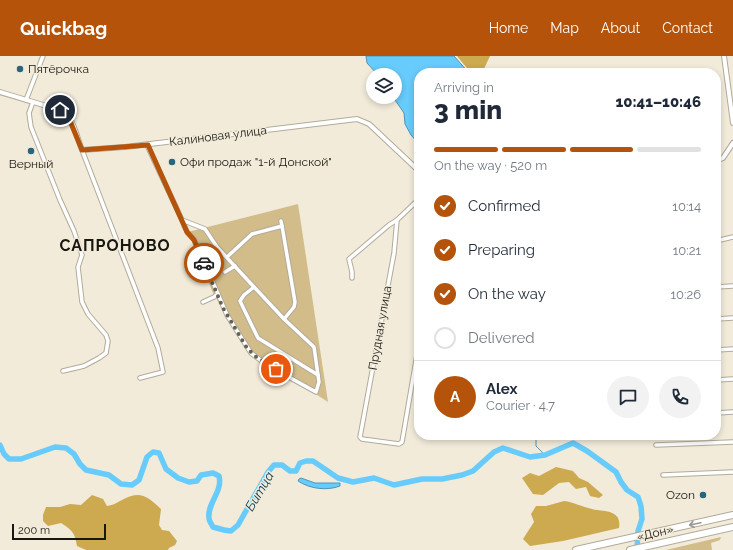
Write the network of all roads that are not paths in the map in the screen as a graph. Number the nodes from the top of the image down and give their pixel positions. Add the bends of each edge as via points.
1 (43, 56) edge
2 (724, 56) edge
3 (0, 92) edge
4 (26, 100) junction
5 (33, 102) junction
6 (733, 123) edge
7 (733, 143) edge
8 (148, 145) junction
9 (82, 150) junction
10 (721, 159) edge
11 (414, 166) edge
12 (414, 204) edge
13 (182, 220) junction
14 (398, 220) junction
15 (281, 222) dead end
16 (282, 226) junction
17 (733, 237) edge
18 (721, 240) edge
19 (227, 257) junction
20 (235, 266) junction
21 (225, 272) dead end
22 (352, 278) dead end
23 (733, 286) edge
24 (254, 287) junction
25 (721, 287) edge
26 (218, 294) junction
27 (203, 302) dead end
28 (733, 318) edge
29 (284, 319) junction
30 (721, 319) edge
31 (733, 349) edge
32 (721, 350) edge
33 (63, 371) dead end
34 (414, 372) edge
35 (318, 375) junction
36 (140, 378) dead end
37 (721, 380) edge
38 (733, 380) edge
39 (721, 412) edge
40 (733, 412) edge
41 (733, 442) edge
42 (656, 445) dead end
43 (733, 472) edge
44 (663, 475) dead end
45 (733, 516) edge
46 (733, 527) edge
47 (576, 550) edge
48 (630, 550) edge

1 - 4 street
2 - 6 street
3 - 4 street
4 - 5 street
5 - 9 street via 66,113
5 - 33 street via 29,113 31,127 82,254 78,266 82,302 108,341 106,353 99,358 84,366
7 - 10 street
8 - 9 street, Калиновая улица
8 - 11 street, Калиновая улица via 357,119 369,124
8 - 13 street
9 - 36 street via 158,348 163,372
12 - 14 street
13 - 19 street via 204,229
13 - 26 street via 194,240
14 - 22 street via 389,224 349,259
14 - 34 street, Прудная улица via 360,437 362,439 399,444 402,442
15 - 16 street
16 - 19 street via 252,234
16 - 29 street via 295,302 294,308
17 - 18 street
19 - 20 street
20 - 21 street
20 - 24 street
23 - 25 street
24 - 29 street
24 - 35 street via 240,301 258,338
26 - 27 street
26 - 35 street via 232,324 255,356 316,392 319,385
28 - 30 street
29 - 35 street via 314,347
31 - 32 street
37 - 38 street
39 - 40 street
41 - 42 street
43 - 44 street
45 -> 47 highway, «Дон»
46 - 48 highway, «Дон»

